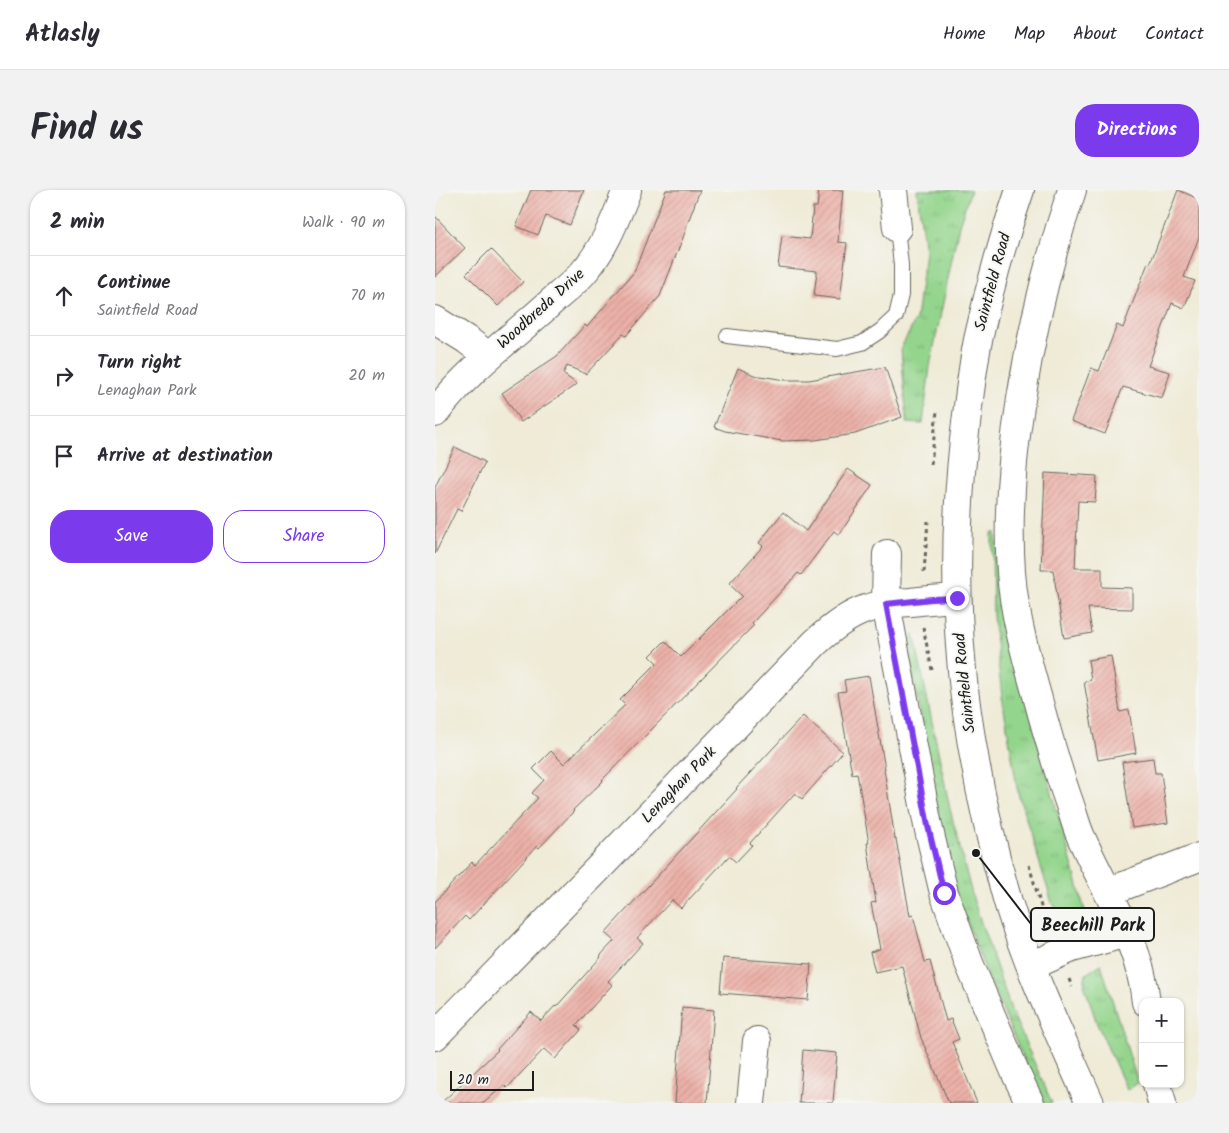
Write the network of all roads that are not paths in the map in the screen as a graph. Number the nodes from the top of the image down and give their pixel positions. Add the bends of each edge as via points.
1 (627, 190) edge
2 (893, 190) edge
3 (1020, 190) edge
4 (1072, 190) edge
5 (897, 228) joint
6 (435, 320) edge
7 (727, 336) dead end
8 (488, 356) junction
9 (435, 413) edge
10 (887, 554) dead end
11 (957, 598) junction
12 (886, 604) junction
13 (1199, 856) edge
14 (1108, 892) junction
15 (1127, 933) junction
16 (1031, 966) junction
17 (1146, 998) edge
18 (435, 1036) edge
19 (757, 1041) dead end
20 (1158, 1088) edge
21 (751, 1103) edge
22 (1030, 1103) edge
23 (1090, 1103) edge
24 (1162, 1103) edge

1 - 8 main road, Woodbreda Drive via 601,249 582,275
2 - 5 main road
3 - 11 main road, Saintfield Road via 1008,224 976,351 962,457
4 - 14 main road via 1043,289 1025,374 1015,438 1010,503 1011,573 1017,620 1046,729 1081,837
5 - 7 lane via 901,295 895,316 880,331 862,342 837,349
6 - 8 main road
8 - 9 main road, Woodbreda Drive
10 - 12 main road
11 - 12 main road, Lenaghan Park
11 - 16 main road, Saintfield Road via 971,743 987,822 1009,903
12 - 18 main road, Lenaghan Park via 851,616 815,643
12 - 22 main road via 928,826 944,893 969,963
13 - 14 main road
14 - 15 main road
15 - 16 main road via 1072,948
15 - 17 main road via 1137,957
16 - 23 main road, Saintfield Road
19 - 21 main road
20 - 24 main road

